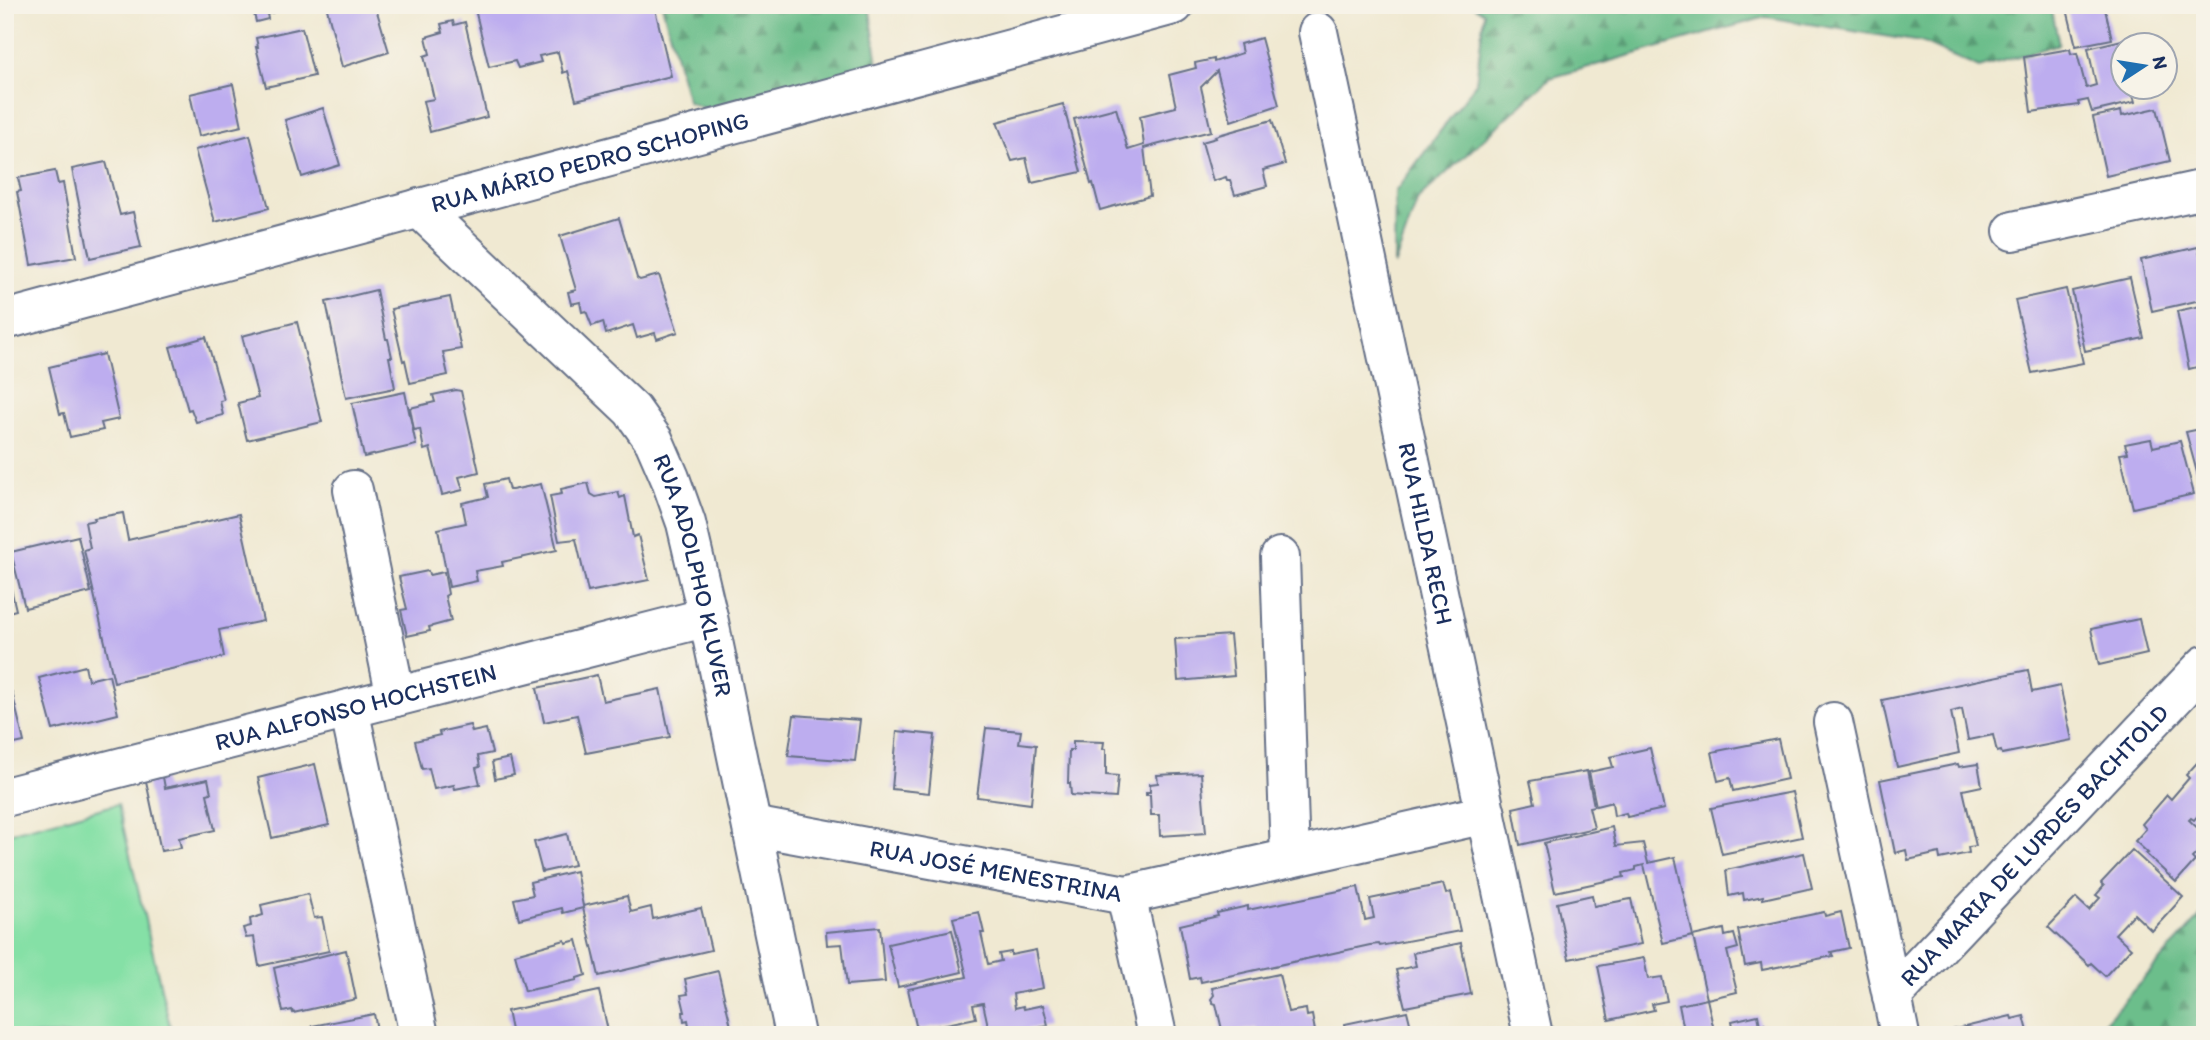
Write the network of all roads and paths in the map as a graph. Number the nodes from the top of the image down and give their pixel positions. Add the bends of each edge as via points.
1 (1174, 5) edge
2 (1318, 32) dead end
3 (2205, 189) edge
4 (419, 208) junction
5 (2013, 231) dead end
6 (5, 320) edge
7 (353, 490) dead end
8 (1280, 557) dead end
9 (708, 617) junction
10 (2205, 665) edge
11 (396, 697) junction
12 (349, 709) junction
13 (1833, 722) dead end
14 (5, 797) edge
15 (1486, 814) junction
16 (752, 826) junction
17 (1290, 858) junction
18 (1126, 895) junction
19 (1892, 996) junction
20 (419, 1035) edge
21 (795, 1035) edge
22 (1157, 1035) edge
23 (1533, 1035) edge
24 (1900, 1035) edge

1 - 4 street, RUA MÁRIO PEDRO SCHOPING
2 - 15 street, RUA HILDA RECH
3 - 5 street
4 - 6 street, RUA MÁRIO PEDRO SCHOPING
4 - 9 street, RUA ADOLPHO KLUVER via 632,410 654,441 686,523
7 - 11 street
8 - 17 street
9 - 11 street, RUA ALFONSO HOCHSTEIN
9 - 16 street, RUA ADOLPHO KLUVER
10 - 19 street, RUA MARIA DE LURDES BACHTOLD
11 - 12 street, RUA ALFONSO HOCHSTEIN
12 - 14 street, RUA ALFONSO HOCHSTEIN
12 - 20 street
13 - 19 street
15 - 17 street, RUA JOSÉ MENESTRINA
15 - 23 street, RUA HILDA RECH
16 - 18 street, RUA JOSÉ MENESTRINA
16 - 21 street, RUA ADOLPHO KLUVER
17 - 18 street, RUA JOSÉ MENESTRINA
18 - 22 street
19 - 24 street

